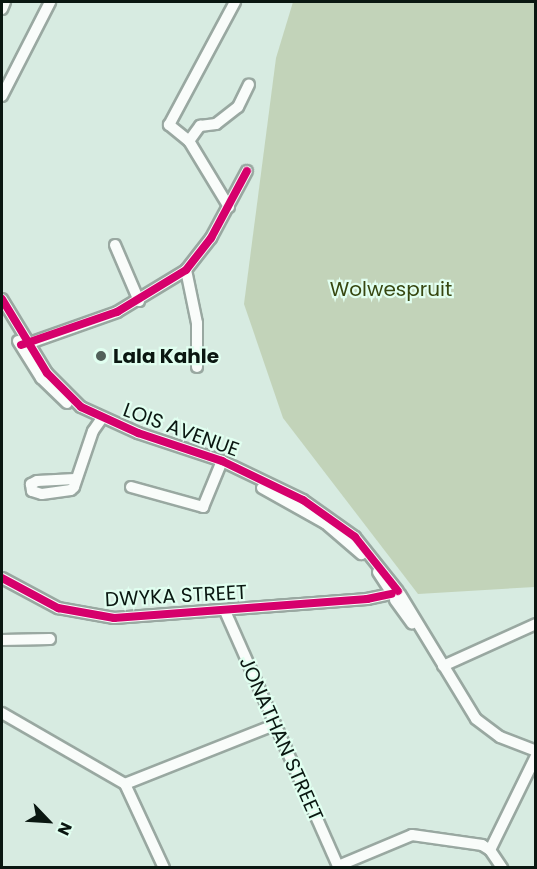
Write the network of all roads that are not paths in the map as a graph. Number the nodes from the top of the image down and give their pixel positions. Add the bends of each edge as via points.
1 (5, 2) edge
2 (50, 2) edge
3 (235, 2) edge
4 (2, 9) edge
5 (249, 84) dead end
6 (2, 96) edge
7 (189, 141) junction
8 (247, 171) dead end
9 (229, 207) junction
10 (115, 245) dead end
11 (186, 270) junction
12 (2, 299) edge
13 (139, 301) junction
14 (2, 312) edge
15 (24, 344) junction
16 (197, 367) dead end
17 (100, 420) junction
18 (221, 464) junction
19 (75, 478) dead end
20 (131, 487) dead end
21 (2, 578) edge
22 (395, 595) junction
23 (225, 611) junction
24 (536, 624) edge
25 (50, 639) dead end
26 (2, 640) edge
27 (442, 664) junction
28 (2, 713) edge
29 (274, 725) junction
30 (536, 751) edge
31 (536, 756) edge
32 (125, 784) junction
33 (490, 850) junction
34 (164, 867) edge
35 (338, 867) edge
36 (502, 867) edge

1 - 4 street
2 - 6 street
3 - 7 street via 169,125
5 - 7 street via 238,107 216,124 200,126
7 - 9 street
8 - 9 street
9 - 11 street
10 - 13 street
11 - 13 street
11 - 16 street via 197,323
12 - 15 street, LOIS AVENUE
13 - 15 street via 86,325
14 - 15 street, LOIS AVENUE
15 - 17 street, LOIS AVENUE via 46,383 76,410
17 - 18 street, LOIS AVENUE
17 - 19 street
18 - 20 street via 204,505 185,504
18 - 22 street, LOIS AVENUE via 326,523 366,558
21 - 23 street, DWYKA STREET via 58,608 84,615 114,618
22 - 23 street, DWYKA STREET
22 - 27 street, LOIS AVENUE
23 - 29 street, JONATHAN STREET
24 - 27 street
25 - 26 street
27 - 30 street, LOIS AVENUE via 476,719 511,742
28 - 32 street
29 - 32 street
29 - 35 street, JONATHAN STREET
31 - 33 street
32 - 34 street
33 - 35 street via 456,840 412,835
33 - 36 street

